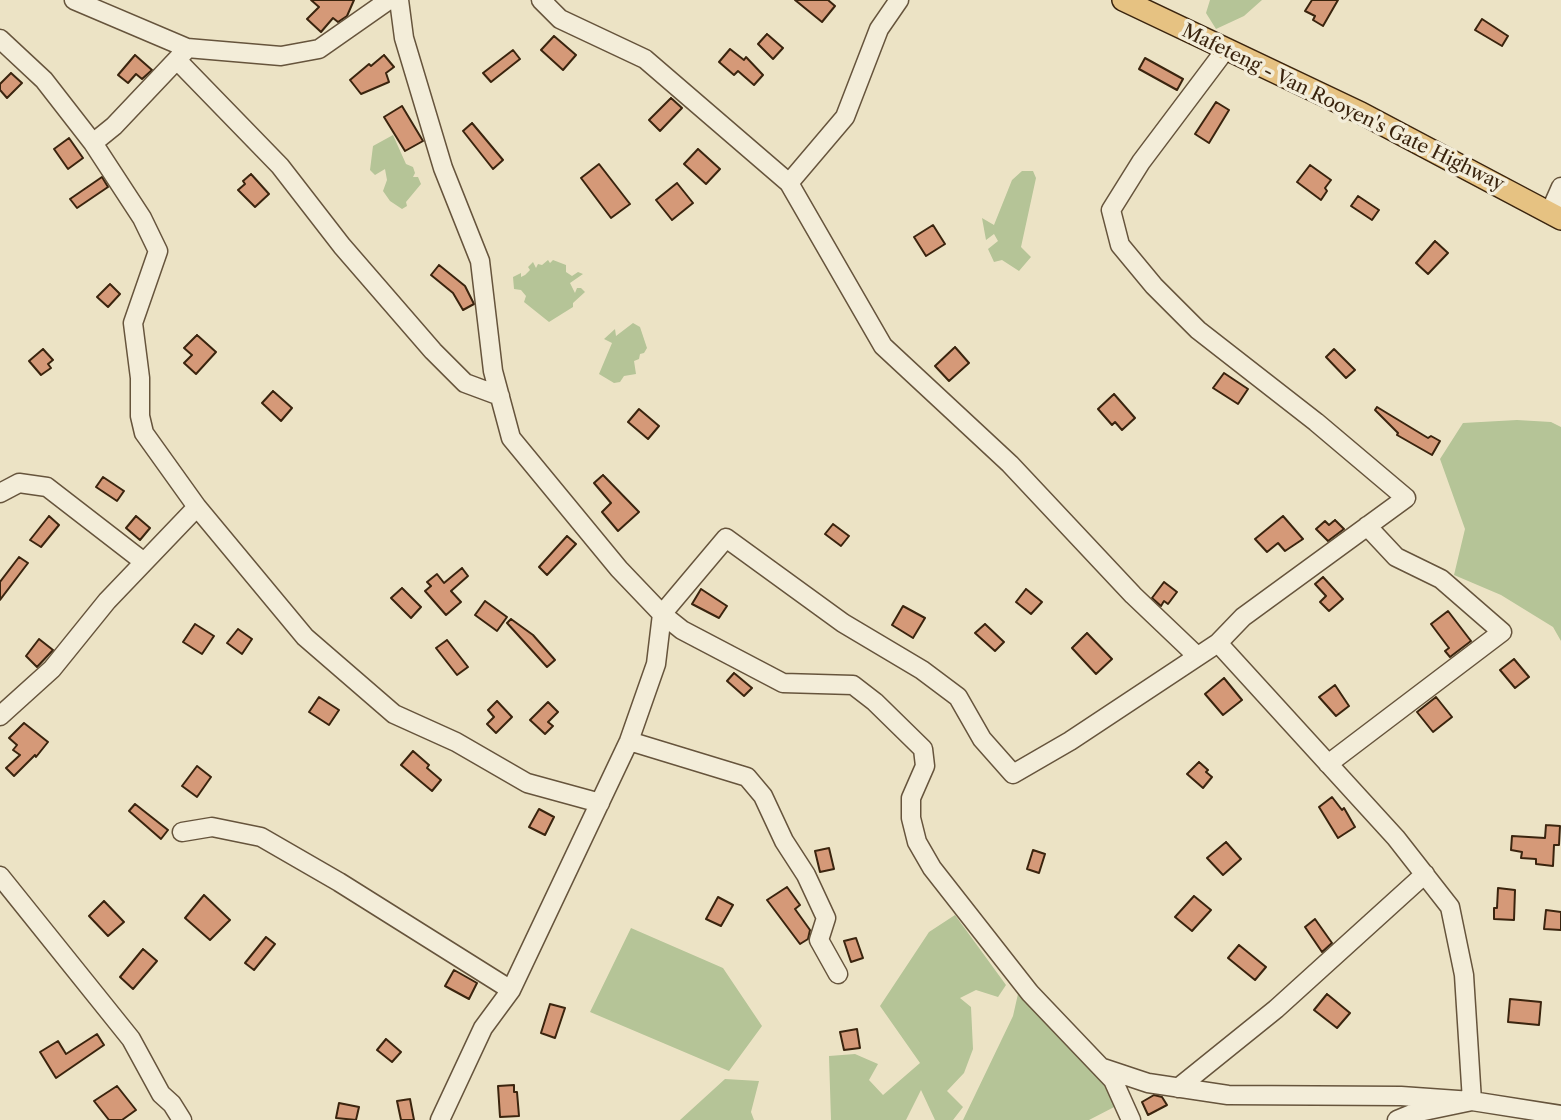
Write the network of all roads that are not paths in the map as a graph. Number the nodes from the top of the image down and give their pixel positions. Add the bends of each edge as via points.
1 (74, 0) edge
2 (389, 0) edge
3 (400, 0) edge
4 (541, 0) edge
5 (899, 0) edge
6 (1123, 0) edge
7 (0, 39) edge
8 (1226, 48) junction
9 (182, 54) junction
10 (93, 143) junction
11 (789, 183) junction
12 (1561, 187) edge
13 (1556, 215) edge
14 (499, 396) junction
15 (0, 493) edge
16 (197, 508) junction
17 (1367, 526) junction
18 (144, 562) junction
19 (662, 614) junction
20 (1218, 643) junction
21 (1196, 655) junction
22 (0, 716) edge
23 (629, 741) junction
24 (1328, 764) junction
25 (600, 803) junction
26 (181, 832) dead end
27 (1425, 874) junction
28 (0, 876) edge
29 (838, 974) dead end
30 (511, 990) junction
31 (1102, 1067) junction
32 (1178, 1088) junction
33 (1472, 1101) junction
34 (1561, 1115) edge
35 (182, 1120) edge
36 (440, 1120) edge
37 (1131, 1120) edge
38 (1396, 1120) edge

1 - 9 street
2 - 9 street via 319,49 281,56
3 - 14 street via 404,38 443,169 480,261
4 - 11 street via 560,19 645,58
5 - 11 street via 879,29 845,117
6 - 8 main road, Mafeteng - Van Rooyen's Gate Highway
7 - 10 street via 44,80
8 - 13 main road, Mafeteng - Van Rooyen's Gate Highway
8 - 17 street via 1111,210 1120,245 1198,330 1406,498
9 - 10 street
9 - 14 street via 433,351 465,383
10 - 16 street via 159,251 133,323 139,416 144,433
11 - 21 street via 883,346 1010,464
12 - 13 street
14 - 19 street via 511,438
15 - 18 street via 19,483 47,487
16 - 18 street
16 - 25 street via 305,637 394,714 527,783
17 - 20 street via 1242,617
17 - 24 street via 1396,557 1441,579 1502,632
18 - 22 street via 52,669
19 - 21 street via 726,538 843,623 958,697 982,739 1013,774
19 - 23 street via 656,664
19 - 31 street via 682,630 783,683 853,685 916,741 923,749 925,766 911,798 916,842 1030,993
20 - 21 street
20 - 24 street
23 - 25 street
23 - 29 street via 747,777 763,796 826,918 819,940
24 - 27 street
25 - 30 street
26 - 30 street via 212,827 261,837
27 - 32 street via 1276,1009
27 - 33 street via 1450,907 1464,975
28 - 35 street via 131,1039 161,1094
30 - 36 street via 483,1028
31 - 32 street
31 - 37 street
32 - 33 street via 1228,1095
33 - 34 street
33 - 38 street

